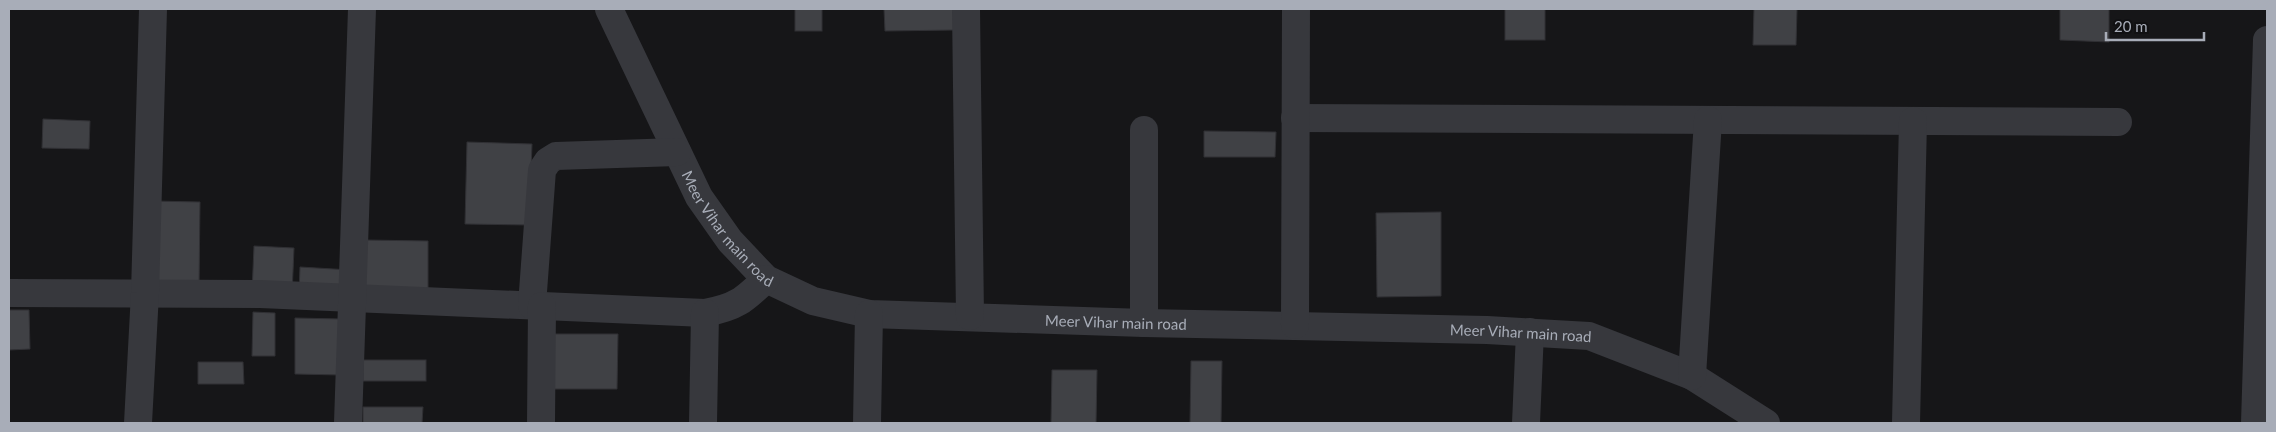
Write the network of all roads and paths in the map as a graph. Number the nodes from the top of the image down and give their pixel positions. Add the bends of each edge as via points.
1 (153, 9) edge
2 (362, 9) edge
3 (609, 9) edge
4 (966, 9) edge
5 (1296, 9) edge
6 (2267, 40) edge
7 (2266, 89) edge
8 (1296, 118) junction
9 (1708, 120) junction
10 (1913, 121) junction
11 (2118, 122) dead end
12 (1144, 130) dead end
13 (677, 152) junction
14 (766, 279) junction
15 (145, 292) junction
16 (9, 293) edge
17 (351, 298) junction
18 (537, 306) junction
19 (706, 313) junction
20 (869, 314) junction
21 (970, 316) junction
22 (1144, 323) junction
23 (1294, 325) junction
24 (1530, 332) junction
25 (1692, 376) junction
26 (138, 423) edge
27 (348, 423) edge
28 (541, 423) edge
29 (703, 423) edge
30 (867, 423) edge
31 (1526, 423) edge
32 (1766, 423) edge
33 (1906, 423) edge
34 (2255, 423) edge

1 - 15 street
2 - 17 street
3 - 13 street, Meer Vihar main road
4 - 21 street
5 - 8 street
6 - 7 street
7 - 34 street
8 - 9 street
8 - 23 street
9 - 10 street
9 - 25 street
10 - 11 street
10 - 33 street
12 - 22 street
13 - 14 street, Meer Vihar main road via 699,197 730,241
13 - 18 street via 556,156 548,161 542,170
14 - 19 street via 742,302
14 - 20 street, Meer Vihar main road via 813,301
15 - 16 street
15 - 17 street
15 - 26 street
17 - 18 street
17 - 27 street
18 - 19 street
18 - 28 street
19 - 29 street
20 - 21 street, Meer Vihar main road
20 - 30 street
21 - 22 street, Meer Vihar main road
22 - 23 street, Meer Vihar main road
23 - 24 street, Meer Vihar main road
24 - 25 street, Meer Vihar main road via 1589,336
24 - 31 street
25 - 32 street, Meer Vihar main road

